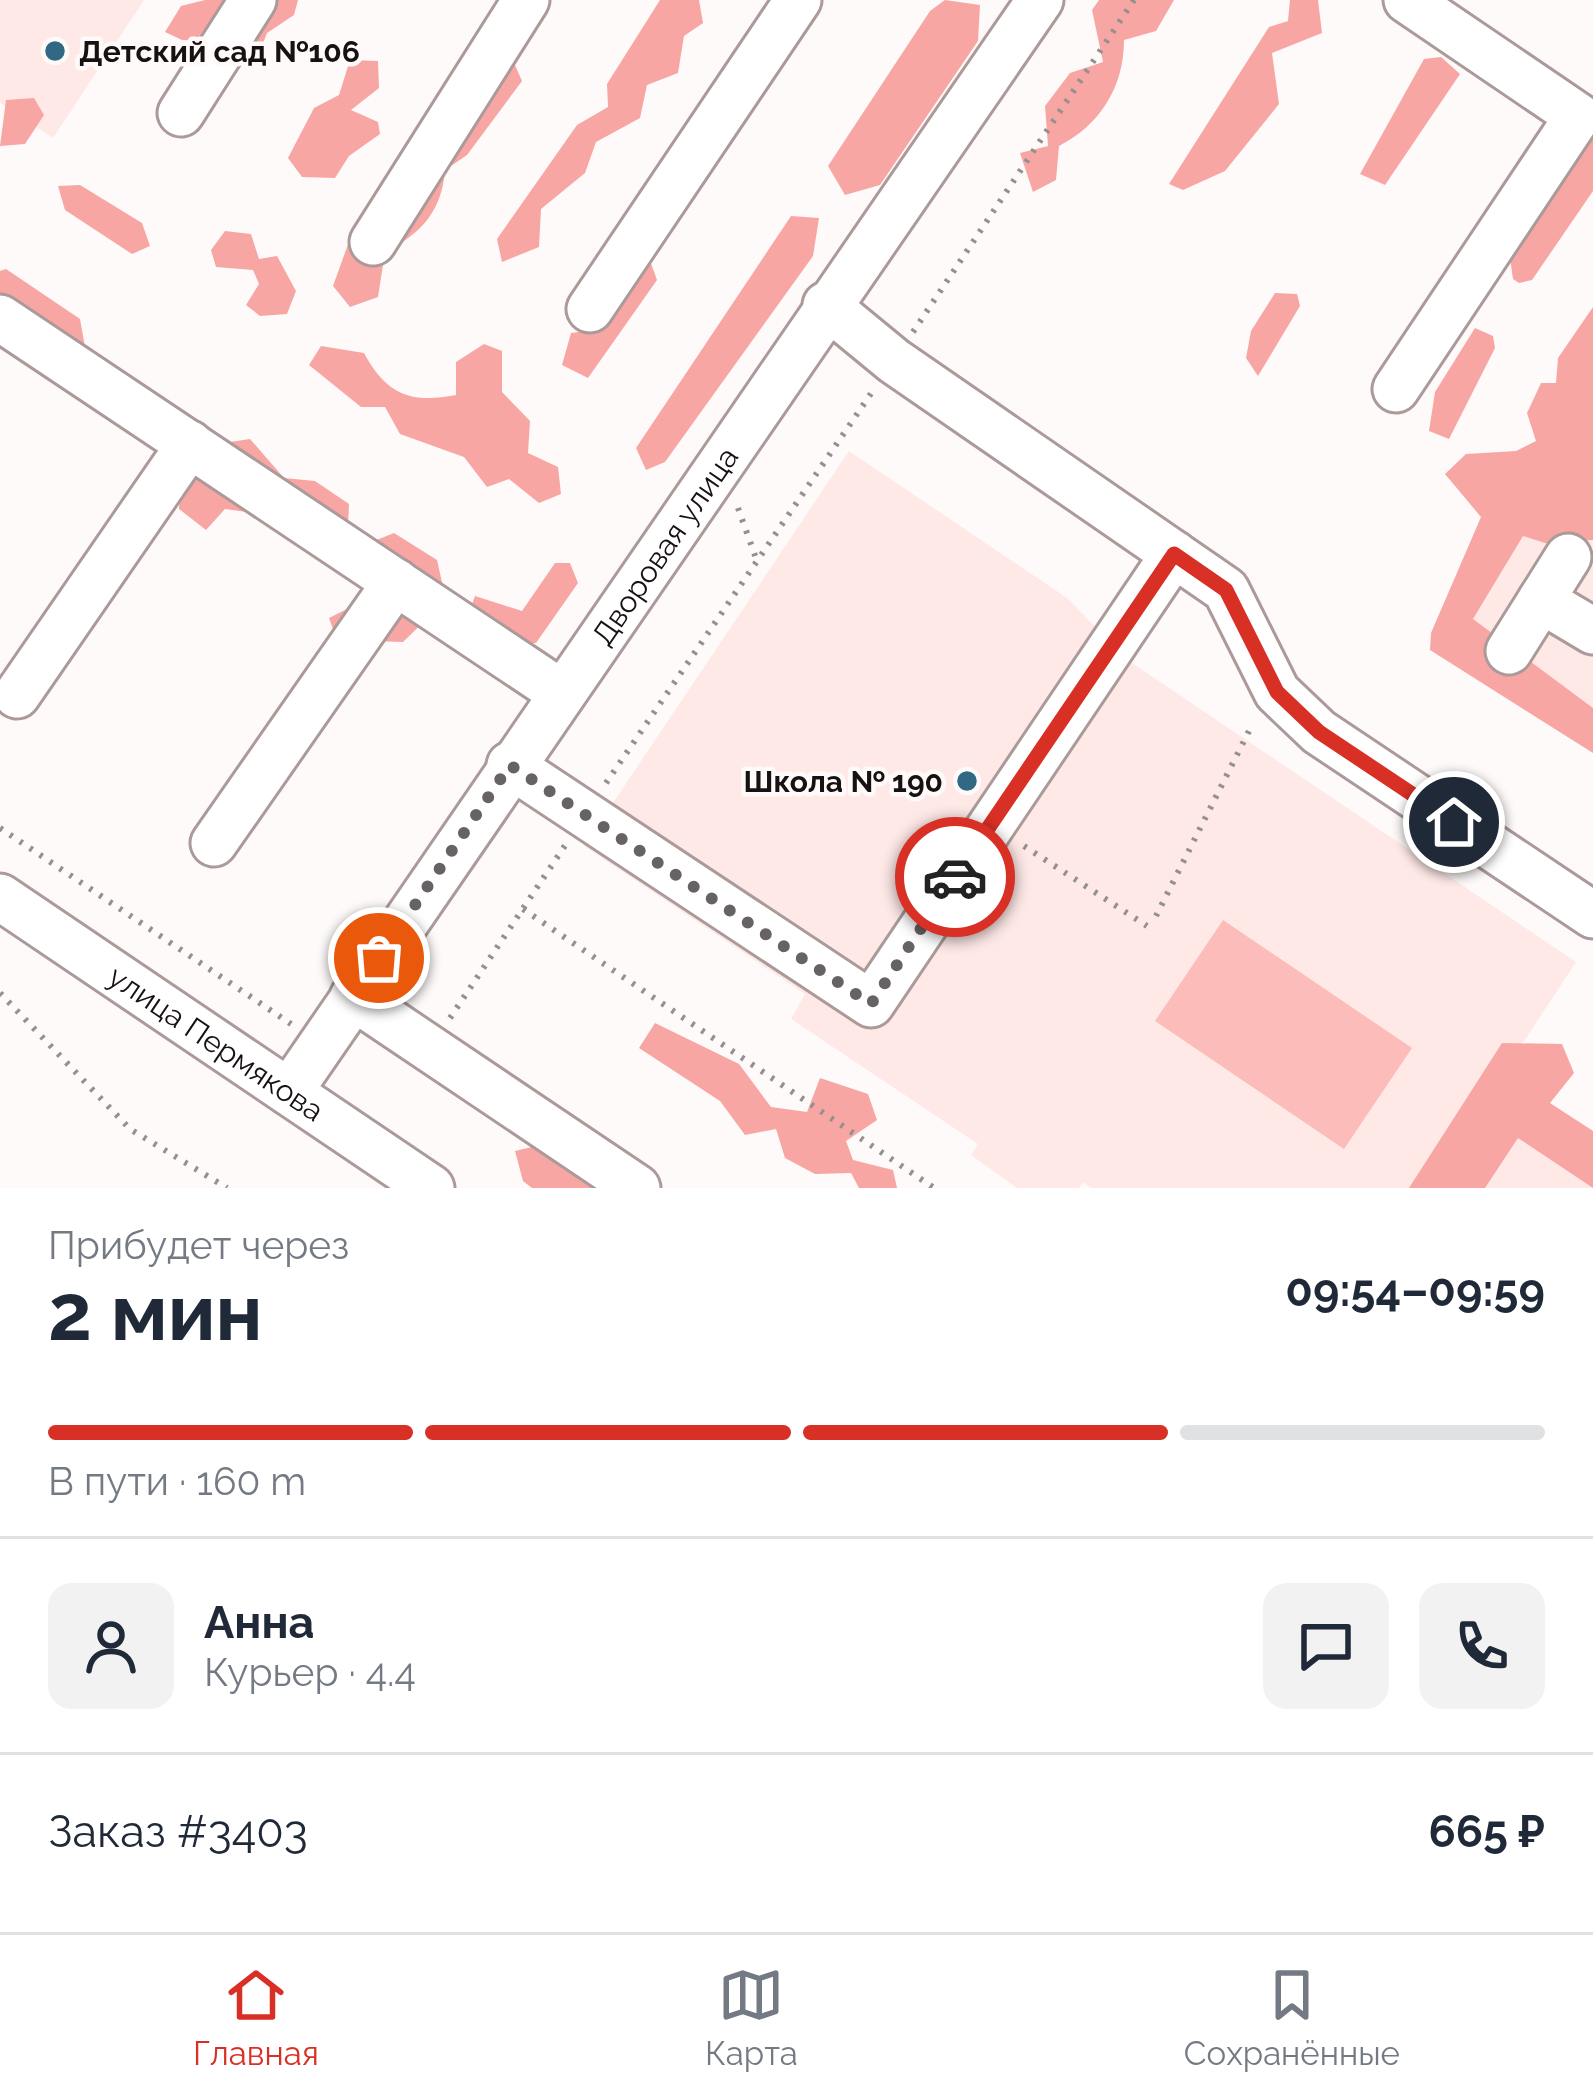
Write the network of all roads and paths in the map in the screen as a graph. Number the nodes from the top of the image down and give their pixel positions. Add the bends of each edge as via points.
1 (253, 0) edge
2 (526, 0) edge
3 (798, 0) edge
4 (1134, 0) edge
5 (1407, 0) edge
6 (1039, 1) edge
7 (181, 113) dead end
8 (374, 242) dead end
9 (826, 305) junction
10 (590, 309) dead end
11 (0, 318) edge
12 (894, 361) junction
13 (1396, 389) dead end
14 (190, 444) junction
15 (1174, 554) junction
16 (1568, 557) dead end
17 (396, 582) junction
18 (1540, 600) junction
19 (1593, 631) edge
20 (1509, 651) dead end
21 (560, 692) junction
22 (1277, 692) junction
23 (17, 695) dead end
24 (510, 765) junction
25 (584, 816) junction
26 (990, 824) junction
27 (0, 828) edge
28 (214, 843) dead end
29 (0, 898) edge
30 (523, 909) junction
31 (1593, 915) edge
32 (1156, 916) dead end
33 (1147, 926) dead end
34 (0, 993) edge
35 (353, 997) junction
36 (321, 1044) junction
37 (430, 1049) junction
38 (289, 1092) junction
39 (227, 1188) edge
40 (431, 1188) edge
41 (637, 1188) edge
42 (934, 1188) edge

1 - 7 street
2 - 8 street
3 - 10 street
4 - 12 path
5 - 13 street via 1578,116
6 - 9 street, Дворовая улица
9 - 12 street
9 - 21 street, Дворовая улица
11 - 14 street
12 - 15 street
12 - 25 path
14 - 17 street
14 - 23 street
15 - 22 street via 1226,590
15 - 26 street
16 - 18 street
17 - 21 street
17 - 28 street
18 - 19 street
18 - 20 street
21 - 24 street, Дворовая улица
22 - 31 street via 1319,732
22 - 32 path via 1242,737
24 - 25 street
24 - 35 street, Дворовая улица
25 - 26 street via 871,1004
25 - 30 path
26 - 33 path
27 - 36 path
29 - 38 street, улица Пермякова
30 - 37 path
30 - 42 path
34 - 39 path via 130,1129
35 - 36 street, Дворовая улица
35 - 37 street
36 - 38 street, Дворовая улица
37 - 41 street
38 - 40 street, улица Пермякова

